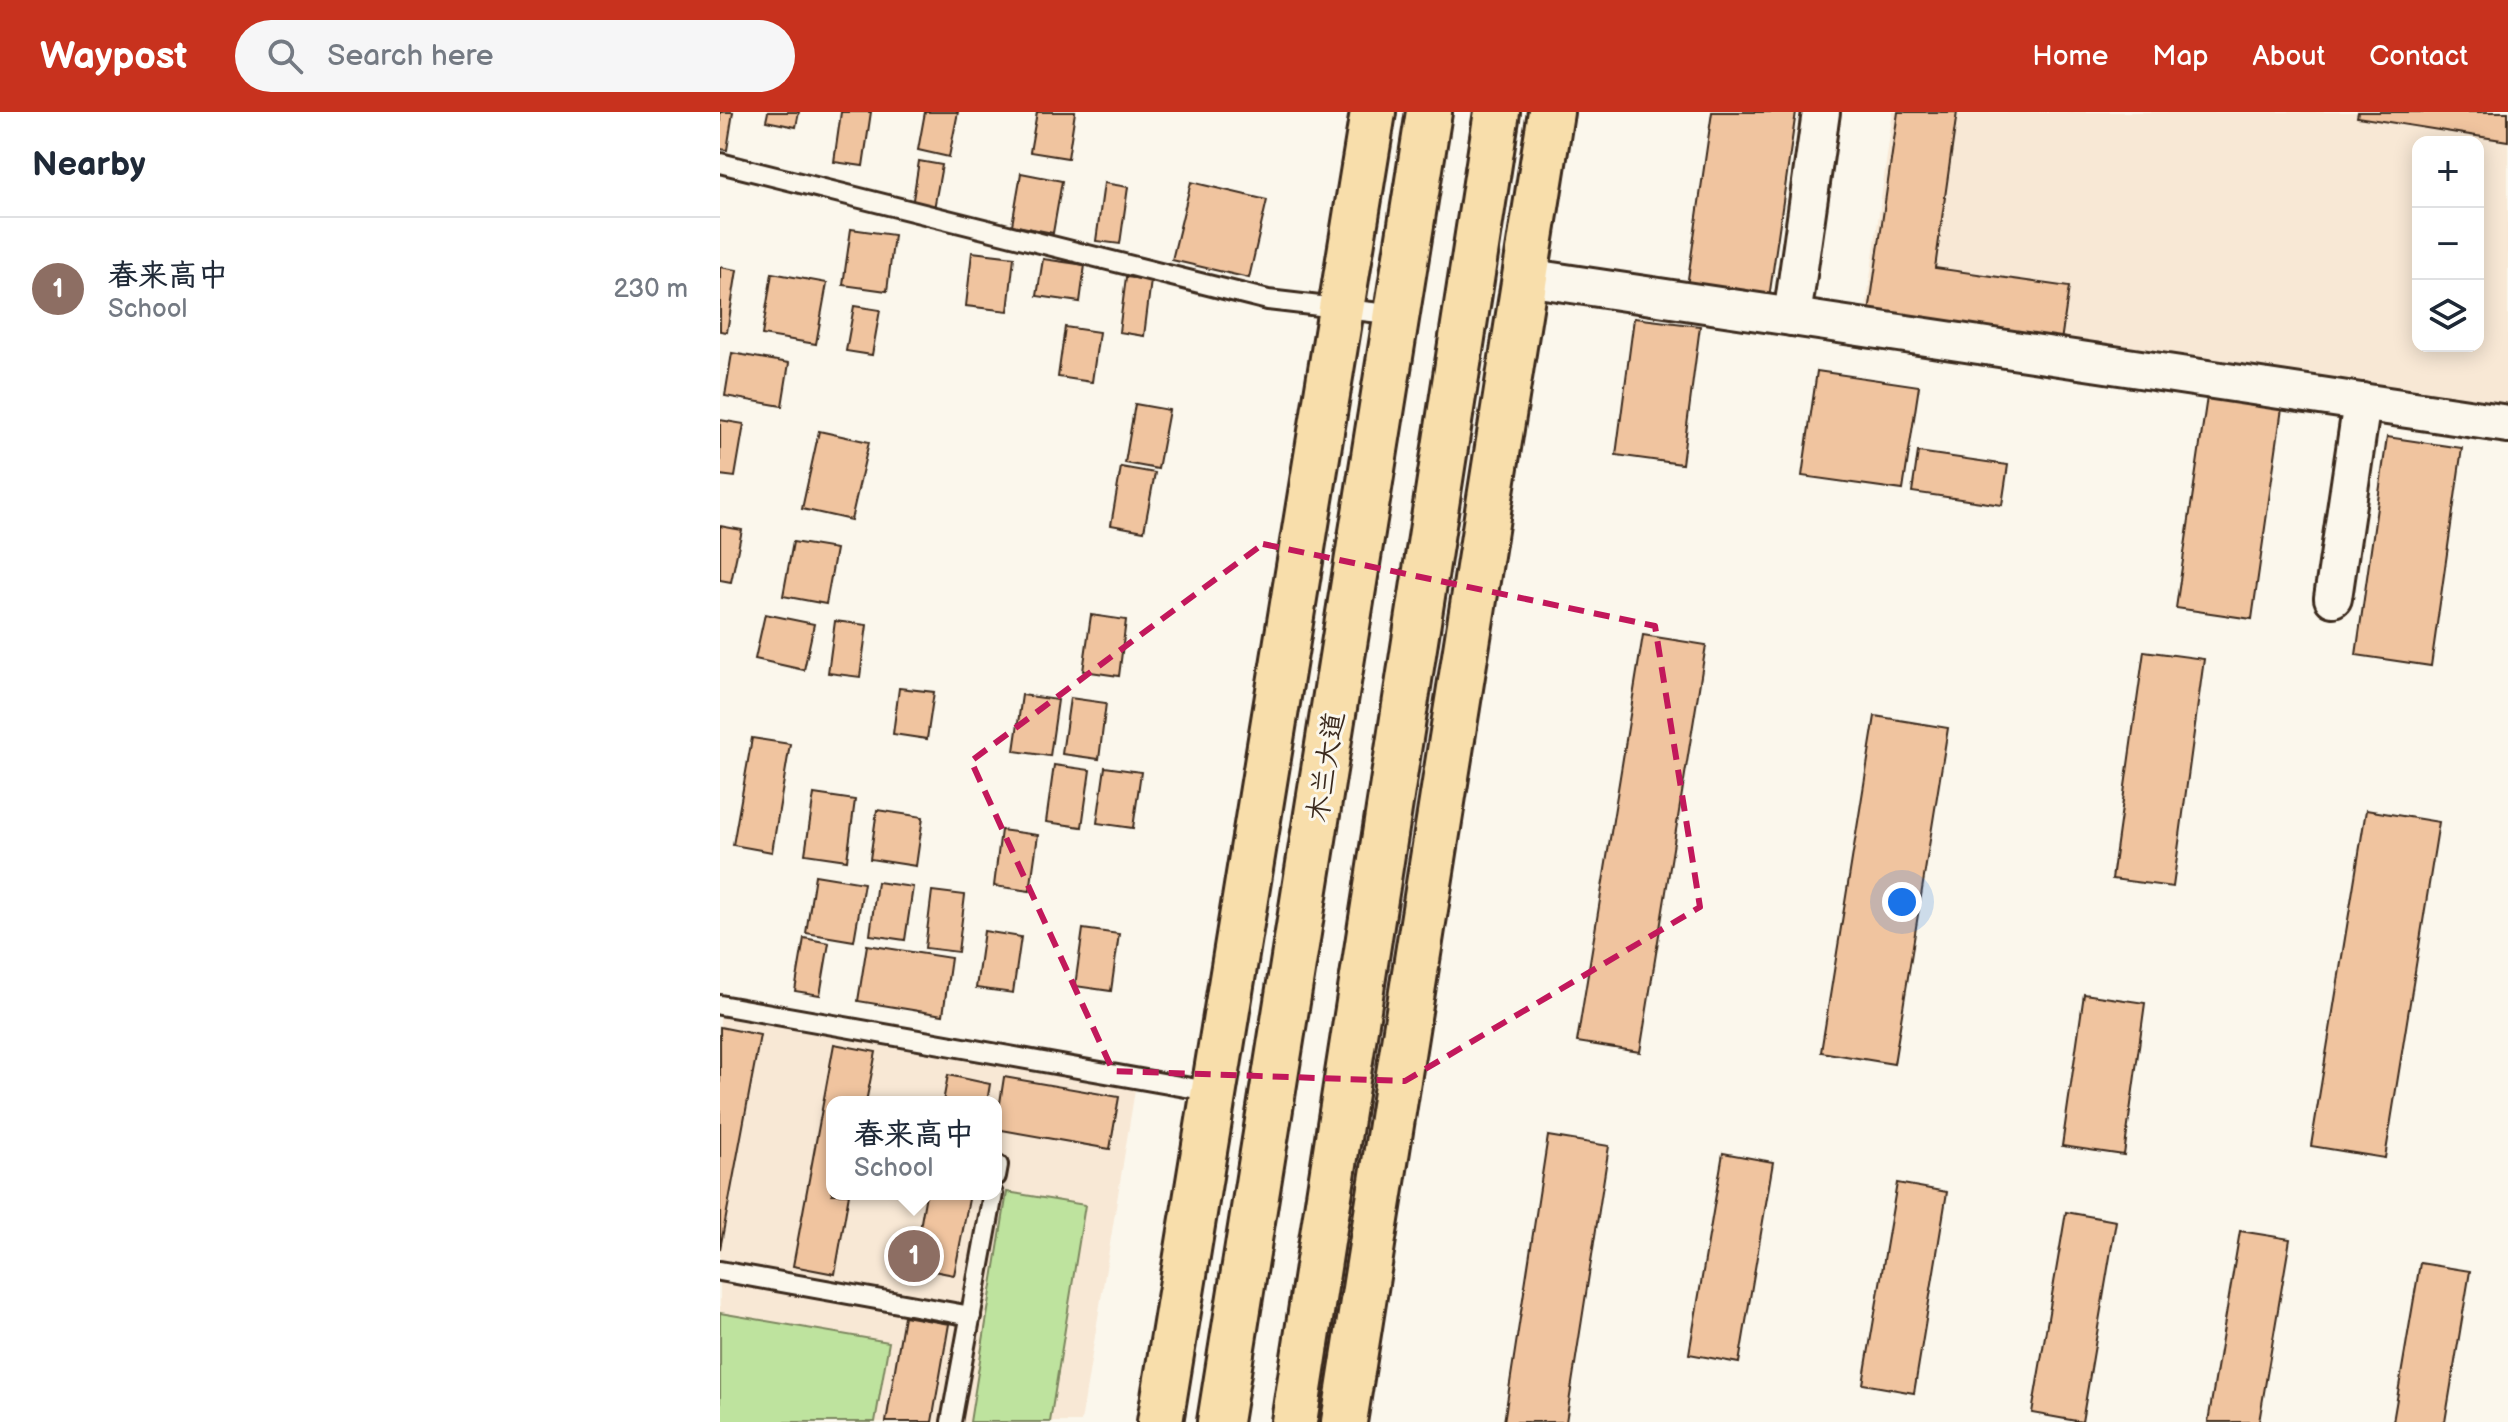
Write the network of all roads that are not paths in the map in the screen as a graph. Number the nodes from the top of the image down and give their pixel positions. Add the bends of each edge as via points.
1 (1373, 112) edge
2 (1429, 112) edge
3 (1497, 112) edge
4 (1551, 112) edge
5 (1821, 112) edge
6 (720, 163) edge
7 (1525, 277) junction
8 (1341, 307) junction
9 (1397, 315) junction
10 (1792, 317) junction
11 (2362, 402) junction
12 (2508, 424) edge
13 (2333, 598) dead end
14 (720, 1005) edge
15 (1214, 1092) junction
16 (992, 1200) edge
17 (720, 1271) edge
18 (971, 1316) junction
19 (951, 1422) edge
20 (1160, 1422) edge
21 (1220, 1422) edge
22 (1294, 1422) edge
23 (1344, 1422) edge

1 - 8 main road
2 - 9 main road, 木兰大道
3 - 22 main road
4 - 7 main road
5 - 10 street
6 - 8 lane via 1268,300
7 - 10 street
7 - 23 main road
8 - 9 lane
8 - 15 main road
9 - 21 main road, 木兰大道
10 - 11 street
11 - 12 street
11 - 13 street
14 - 15 lane
15 - 20 main road
16 - 18 lane
17 - 18 lane
18 - 19 lane

